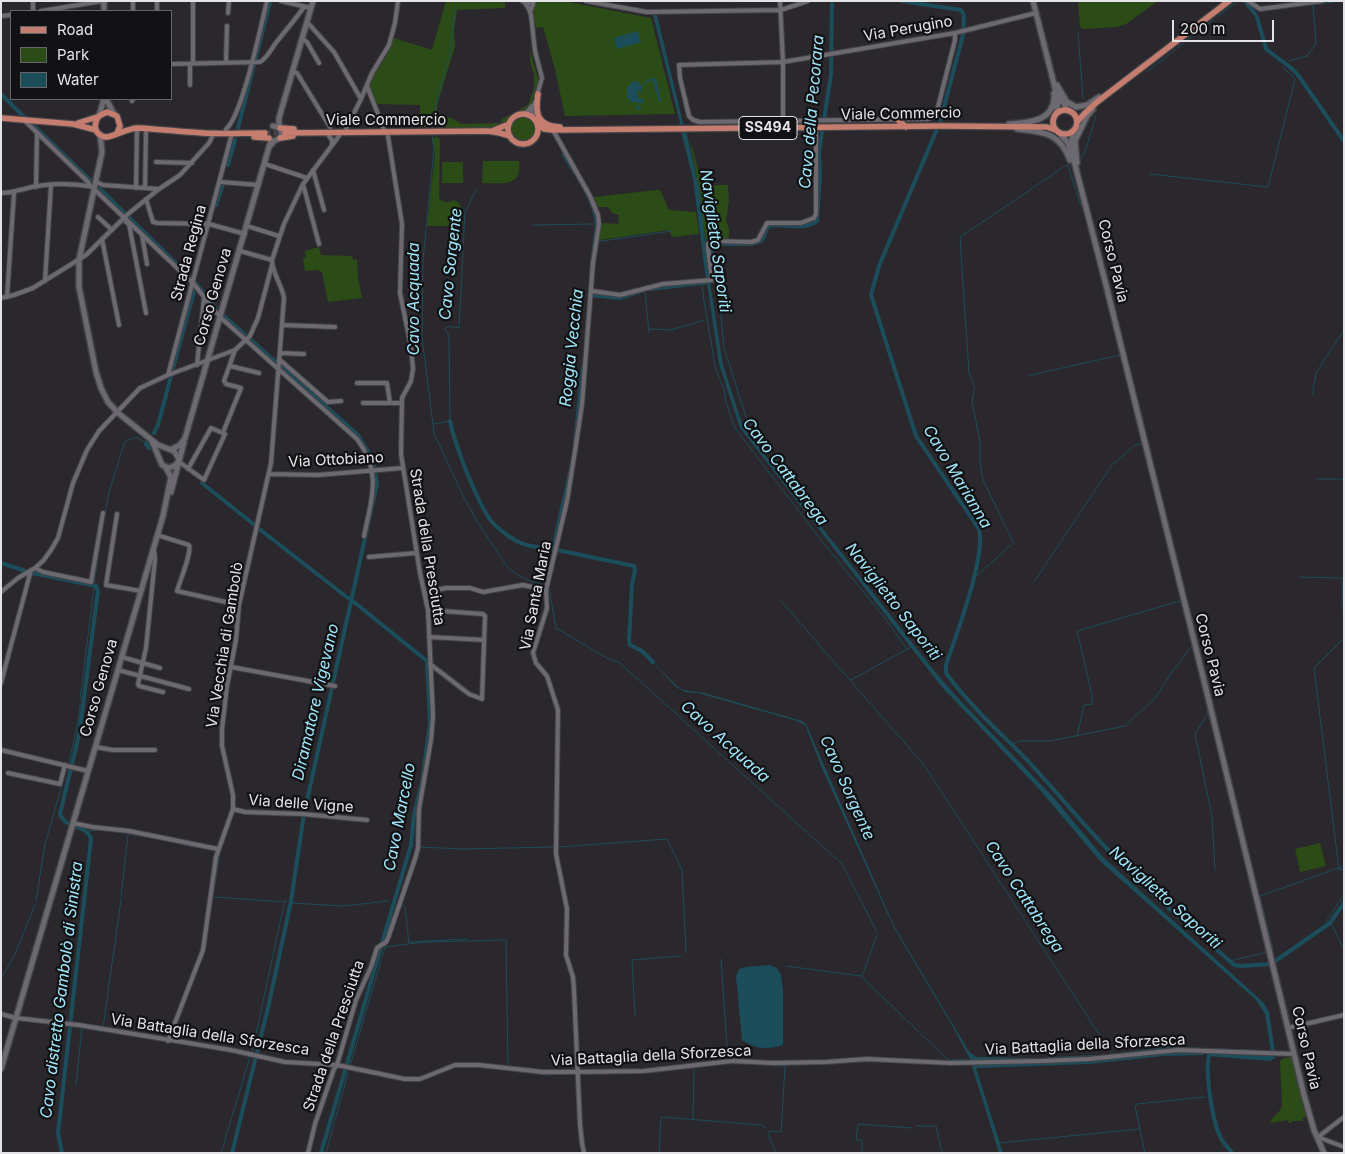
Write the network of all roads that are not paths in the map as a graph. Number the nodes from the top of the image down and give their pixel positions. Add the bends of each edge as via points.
1 (103, 1) edge
2 (193, 1) edge
3 (228, 1) edge
4 (267, 1) edge
5 (281, 1) edge
6 (313, 1) edge
7 (398, 1) edge
8 (534, 1) edge
9 (586, 1) edge
10 (780, 1) edge
11 (808, 1) edge
12 (1034, 1) edge
13 (1228, 1) edge
14 (1248, 1) edge
15 (1322, 1) edge
16 (523, 2) edge
17 (612, 4) edge
18 (304, 7) junction
19 (311, 8) junction
20 (47, 10) edge
21 (781, 10) junction
22 (228, 13) dead end
23 (1036, 13) junction
24 (531, 15) junction
25 (306, 22) junction
26 (227, 26) dead end
27 (955, 33) junction
28 (302, 39) junction
29 (226, 62) junction
30 (251, 62) junction
31 (783, 62) junction
32 (192, 63) junction
33 (319, 63) dead end
34 (172, 64) edge
35 (292, 72) junction
36 (1052, 75) junction
37 (1129, 78) junction
38 (190, 85) dead end
39 (367, 86) junction
40 (1055, 88) junction
41 (537, 95) junction
42 (105, 100) edge
43 (106, 100) edge
44 (361, 100) junction
45 (1097, 102) junction
46 (1071, 112) junction
47 (114, 114) junction
48 (520, 114) junction
49 (98, 116) junction
50 (1054, 116) junction
51 (1, 118) edge
52 (119, 119) junction
53 (24, 120) junction
54 (898, 120) junction
55 (536, 121) junction
56 (233, 122) junction
57 (726, 122) junction
58 (784, 122) junction
59 (1077, 122) junction
60 (73, 124) junction
61 (509, 124) junction
62 (821, 125) junction
63 (986, 126) junction
64 (1009, 126) junction
65 (330, 127) dead end
66 (906, 127) junction
67 (137, 128) junction
68 (146, 129) junction
69 (226, 129) junction
70 (235, 129) junction
71 (275, 129) junction
72 (346, 129) junction
73 (717, 129) junction
74 (1075, 129) junction
75 (553, 130) junction
76 (590, 130) junction
77 (488, 131) junction
78 (98, 132) junction
79 (194, 132) junction
80 (1057, 132) junction
81 (37, 133) junction
82 (387, 134) junction
83 (114, 135) junction
84 (329, 136) junction
85 (339, 136) junction
86 (510, 136) junction
87 (212, 137) junction
88 (231, 137) junction
89 (535, 138) junction
90 (273, 140) junction
91 (331, 146) junction
92 (102, 152) junction
93 (156, 162) dead end
94 (1074, 162) junction
95 (192, 163) junction
96 (265, 164) junction
97 (313, 170) junction
98 (307, 178) junction
99 (220, 182) junction
100 (1080, 183) junction
101 (303, 184) junction
102 (51, 185) junction
103 (259, 185) junction
104 (94, 186) junction
105 (36, 187) junction
106 (136, 188) junction
107 (145, 188) junction
108 (159, 189) junction
109 (1, 193) edge
110 (14, 193) junction
111 (146, 199) junction
112 (324, 210) dead end
113 (98, 217) dead end
114 (125, 217) junction
115 (208, 224) junction
116 (247, 226) junction
117 (112, 230) junction
118 (245, 234) junction
119 (142, 235) junction
120 (279, 236) junction
121 (102, 239) junction
122 (319, 244) dead end
123 (240, 251) junction
124 (79, 260) junction
125 (272, 263) junction
126 (147, 264) dead end
127 (45, 281) junction
128 (193, 281) junction
129 (592, 294) junction
130 (1, 298) edge
131 (7, 298) junction
132 (204, 298) junction
133 (146, 313) dead end
134 (220, 317) junction
135 (119, 325) dead end
136 (282, 325) junction
137 (335, 327) dead end
138 (247, 339) junction
139 (235, 350) junction
140 (280, 354) junction
141 (304, 354) dead end
142 (208, 361) junction
143 (197, 365) junction
144 (279, 365) junction
145 (230, 366) junction
146 (260, 373) dead end
147 (168, 374) junction
148 (357, 382) dead end
149 (341, 401) dead end
150 (363, 403) dead end
151 (390, 403) junction
152 (401, 404) junction
153 (118, 413) junction
154 (224, 430) dead end
155 (185, 438) junction
156 (150, 439) junction
157 (169, 449) junction
158 (159, 457) junction
159 (178, 461) junction
160 (166, 468) junction
161 (403, 468) junction
162 (188, 469) junction
163 (375, 471) junction
164 (269, 474) junction
165 (103, 513) dead end
166 (117, 514) dead end
167 (163, 516) junction
168 (157, 535) junction
169 (364, 536) dead end
170 (154, 545) junction
171 (417, 552) junction
172 (369, 557) dead end
173 (31, 571) junction
174 (546, 590) junction
175 (1, 592) edge
176 (141, 592) junction
177 (425, 594) junction
178 (239, 605) junction
179 (428, 610) junction
180 (429, 637) junction
181 (484, 640) junction
182 (122, 657) junction
183 (143, 663) junction
184 (430, 664) junction
185 (230, 667) junction
186 (160, 668) dead end
187 (118, 670) junction
188 (140, 676) junction
189 (1, 683) edge
190 (335, 686) dead end
191 (188, 690) dead end
192 (163, 692) dead end
193 (95, 747) junction
194 (1, 750) edge
195 (155, 750) dead end
196 (69, 766) junction
197 (88, 771) junction
198 (8, 773) dead end
199 (233, 809) junction
200 (367, 820) dead end
201 (73, 825) junction
202 (218, 849) junction
203 (1, 1014) edge
204 (1344, 1015) edge
205 (16, 1018) junction
206 (1288, 1028) junction
207 (168, 1041) junction
208 (1294, 1054) junction
209 (337, 1065) junction
210 (1, 1069) edge
211 (578, 1072) junction
212 (1344, 1117) edge
213 (1318, 1137) junction
214 (1344, 1147) edge
215 (308, 1153) edge
216 (584, 1153) edge
217 (1324, 1153) edge

1 - 20 street
2 - 32 street
3 - 22 street
4 - 30 street
5 - 18 street
6 - 19 main road, Corso Genova
7 - 39 street via 392,38
8 - 16 street via 530,4
8 - 24 street
9 - 17 street
10 - 21 street
11 - 21 street
12 - 23 main road
13 - 37 main road, SS494
14 - 15 street via 1260,9
16 - 24 street
17 - 21 street via 654,12
18 - 19 street
18 - 30 street via 265,59
19 - 25 main road, Corso Genova
21 - 31 street
23 - 27 street, Via Perugino
23 - 36 main road
24 - 41 street via 542,78
25 - 28 main road, Corso Genova
25 - 44 street via 334,52
26 - 29 street
27 - 31 street, Via Perugino
27 - 54 street via 934,115 927,119
28 - 33 street
28 - 35 main road, Corso Genova
29 - 30 street
29 - 32 street
30 - 56 street
31 - 57 street, Via Perugino via 680,65 680,78 692,120
31 - 58 street
32 - 34 street
32 - 38 street
35 - 65 street via 297,73
35 - 71 main road, Corso Genova
36 - 37 main road via 1063,97 1076,107 1092,102
36 - 40 main road
36 - 63 main road via 1054,99 1046,115 1025,123
37 - 45 main road, SS494
37 - 100 main road via 1090,111 1078,134 1075,147
39 - 44 street
39 - 82 street, Strada della Presciutta
40 - 46 main road
40 - 50 main road via 1058,102
41 - 48 street via 530,110
41 - 55 street via 532,111
41 - 76 main road via 537,116 541,122 555,127
42 - 49 main road
43 - 47 main road
44 - 72 street
45 - 46 main road, SS494 via 1081,111
45 - 59 main road, SS494
46 - 50 main road, SS494 via 1062,111
46 - 59 main road
47 - 49 main road, SS494 via 104,112
47 - 52 main road, SS494
48 - 55 main road, Viale Commercio / SS494
48 - 61 main road, Viale Commercio / SS494
49 - 60 main road, SS494
49 - 78 main road via 95,123
50 - 64 main road, Viale Commercio / SS494 via 1036,125
50 - 80 main road via 1052,122
51 - 53 main road, SS494
52 - 67 main road, SS494
52 - 83 main road via 120,126
53 - 60 main road, SS494
53 - 81 street
54 - 62 street
54 - 66 main road
55 - 75 main road, Viale Commercio / SS494 via 544,129
55 - 89 main road via 538,131
56 - 69 street
56 - 70 street
57 - 58 street
57 - 73 main road
58 - 62 street
59 - 74 main road, SS494
60 - 78 main road, SS494
61 - 77 main road, Viale Commercio / SS494
61 - 86 main road
62 - 66 main road, Viale Commercio / SS494
62 - 73 main road, Viale Commercio / SS494
62 - 129 street via 814,218 801,223 767,223 758,240 711,241 708,244 709,280 663,284 620,295
63 - 64 main road, Viale Commercio / SS494
63 - 66 main road, Viale Commercio / SS494
63 - 100 main road via 1038,131 1054,136 1065,149
64 - 80 main road, Viale Commercio / SS494 via 1047,127
67 - 68 main road, SS494
67 - 83 main road, SS494
67 - 106 street
68 - 79 main road, SS494
68 - 107 street
69 - 70 main road
69 - 79 main road
70 - 71 main road
71 - 72 main road
71 - 79 main road, SS494
71 - 82 main road, Viale Commercio / SS494
71 - 90 main road, Corso Genova via 268,133
71 - 90 main road, Corso Genova via 282,134
72 - 82 main road via 366,128
73 - 76 main road, Viale Commercio / SS494
74 - 80 main road, SS494 via 1066,135
74 - 94 main road via 1071,142
75 - 76 main road, Viale Commercio / SS494
75 - 89 main road, Viale Commercio / SS494
75 - 129 street, Via Santa Maria via 595,206 599,224
77 - 82 main road, Viale Commercio / SS494
77 - 86 main road, Viale Commercio / SS494
78 - 83 main road, SS494 via 106,137
78 - 92 main road
79 - 87 main road
80 - 94 main road via 1068,143
81 - 104 street
81 - 105 street
82 - 85 main road
82 - 152 street, Strada della Presciutta via 402,224 400,293 413,369
83 - 92 main road
84 - 85 main road
84 - 90 main road via 291,136
84 - 91 street
85 - 91 street
86 - 89 main road, Viale Commercio / SS494 via 521,144
87 - 88 main road
87 - 95 street
88 - 90 main road
88 - 99 street, Strada Regina
90 - 96 main road, Corso Genova
91 - 97 street
92 - 104 main road
93 - 95 street
94 - 100 main road, Corso Pavia
95 - 108 street
96 - 98 street
96 - 103 main road, Corso Genova
97 - 98 street
97 - 112 street
98 - 101 street
99 - 103 street
99 - 115 street, Strada Regina
100 - 206 main road, Corso Pavia
101 - 120 street
101 - 122 street
102 - 104 street
102 - 105 street
102 - 127 street
103 - 116 main road, Corso Genova
104 - 106 street
104 - 114 street
104 - 124 main road
105 - 110 street
106 - 107 street
107 - 108 street
108 - 111 street
109 - 110 street
110 - 131 street
111 - 114 street
111 - 115 street via 153,222
113 - 117 street
114 - 117 street
114 - 119 street
114 - 133 street
115 - 118 street
115 - 128 street, Strada Regina
116 - 118 main road, Corso Genova
116 - 120 street
117 - 121 street
118 - 123 main road, Corso Genova
119 - 126 street
119 - 128 street
120 - 125 street
121 - 124 street
121 - 135 street
123 - 125 street
123 - 134 main road, Corso Genova
124 - 127 street
124 - 153 main road via 79,287 96,372 108,402
125 - 136 street, Via Vecchia di Gambolò via 284,298
125 - 138 street via 258,318
127 - 131 street
128 - 132 street
128 - 147 street, Strada Regina
129 - 174 street, Via Santa Maria via 575,451
130 - 131 street
132 - 134 street
132 - 143 street
134 - 138 street
134 - 142 main road, Corso Genova
136 - 137 street
136 - 140 street, Via Vecchia di Gambolò
138 - 139 street
138 - 144 street
139 - 142 street
139 - 145 street
140 - 141 street
140 - 144 street, Via Vecchia di Gambolò
142 - 143 street
142 - 155 main road, Corso Genova
143 - 147 street
144 - 149 street via 328,402
144 - 163 street via 354,435
144 - 164 street, Via Vecchia di Gambolò
145 - 146 street
145 - 154 street via 224,381 241,388
147 - 153 street via 140,388
148 - 151 street via 387,383
150 - 151 street
151 - 152 street
152 - 161 street, Strada della Presciutta
153 - 156 main road
153 - 173 street via 99,431 87,450 73,483 58,538 43,561
155 - 157 main road via 180,445
155 - 159 main road, Corso Genova
156 - 157 main road
156 - 158 main road
157 - 158 main road
157 - 159 main road via 177,453
158 - 160 main road
159 - 160 main road
159 - 162 street
159 - 167 main road, Corso Genova
160 - 167 main road, Corso Genova via 171,477
161 - 163 street, Via Ottobiano
161 - 171 street, Strada della Presciutta
162 - 162 street via 204,480 225,434 211,428
163 - 164 street, Via Ottobiano
163 - 169 street via 374,492
164 - 178 street, Via Vecchia di Gambolò
165 - 173 street via 90,582
166 - 176 street via 106,585
167 - 168 main road, Corso Genova
168 - 170 main road, Corso Genova
168 - 178 street via 189,545 191,549 178,591
170 - 176 main road, Corso Genova
170 - 183 street
171 - 172 street
171 - 177 street, Strada della Presciutta
173 - 175 street
173 - 189 street
174 - 177 street via 523,585 483,592 470,588 446,588
174 - 211 street, Via Santa Maria via 547,608 533,652 547,676 558,710 556,854 567,909 566,955 574,983
176 - 182 main road, Corso Genova
177 - 179 street, Strada della Presciutta
178 - 185 street, Via Vecchia di Gambolò
179 - 180 street, Strada della Presciutta
179 - 181 street via 483,614
180 - 181 street
180 - 184 street, Strada della Presciutta
181 - 184 street via 482,699 469,694
182 - 183 street
182 - 187 main road, Corso Genova
183 - 186 street
183 - 188 street
184 - 209 street, Strada della Presciutta via 432,732 419,810 416,859 388,938 377,948 356,1000
185 - 190 street
185 - 199 street, Via Vecchia di Gambolò via 221,740 233,794
187 - 188 street
187 - 193 main road, Corso Genova
188 - 191 street
188 - 192 street via 139,686
193 - 195 street
193 - 197 main road, Corso Genova
194 - 196 street
196 - 197 street
196 - 198 street via 60,784
197 - 201 main road, Corso Genova
199 - 200 street, Via delle Vigne
199 - 202 street, Via Vecchia di Gambolò
201 - 202 street via 129,831
201 - 205 main road, Corso Genova
202 - 207 street, Via Vecchia di Gambolò via 203,950
203 - 205 street, Via Battaglia della Sforzesca
204 - 206 street
205 - 207 street, Via Battaglia della Sforzesca via 70,1023
205 - 210 main road, Corso Genova
206 - 208 main road, Corso Pavia
207 - 209 street, Via Battaglia della Sforzesca via 285,1062
208 - 211 street, Via Battaglia della Sforzesca via 1178,1050 1089,1059 973,1062 867,1059 772,1063 732,1061 644,1071
208 - 213 main road, Corso Pavia
209 - 211 street, Via Battaglia della Sforzesca via 405,1079 420,1078 455,1065
209 - 215 street, Strada della Presciutta
211 - 216 street, Via Santa Maria
212 - 213 street
213 - 214 street
213 - 217 main road, Corso Pavia

